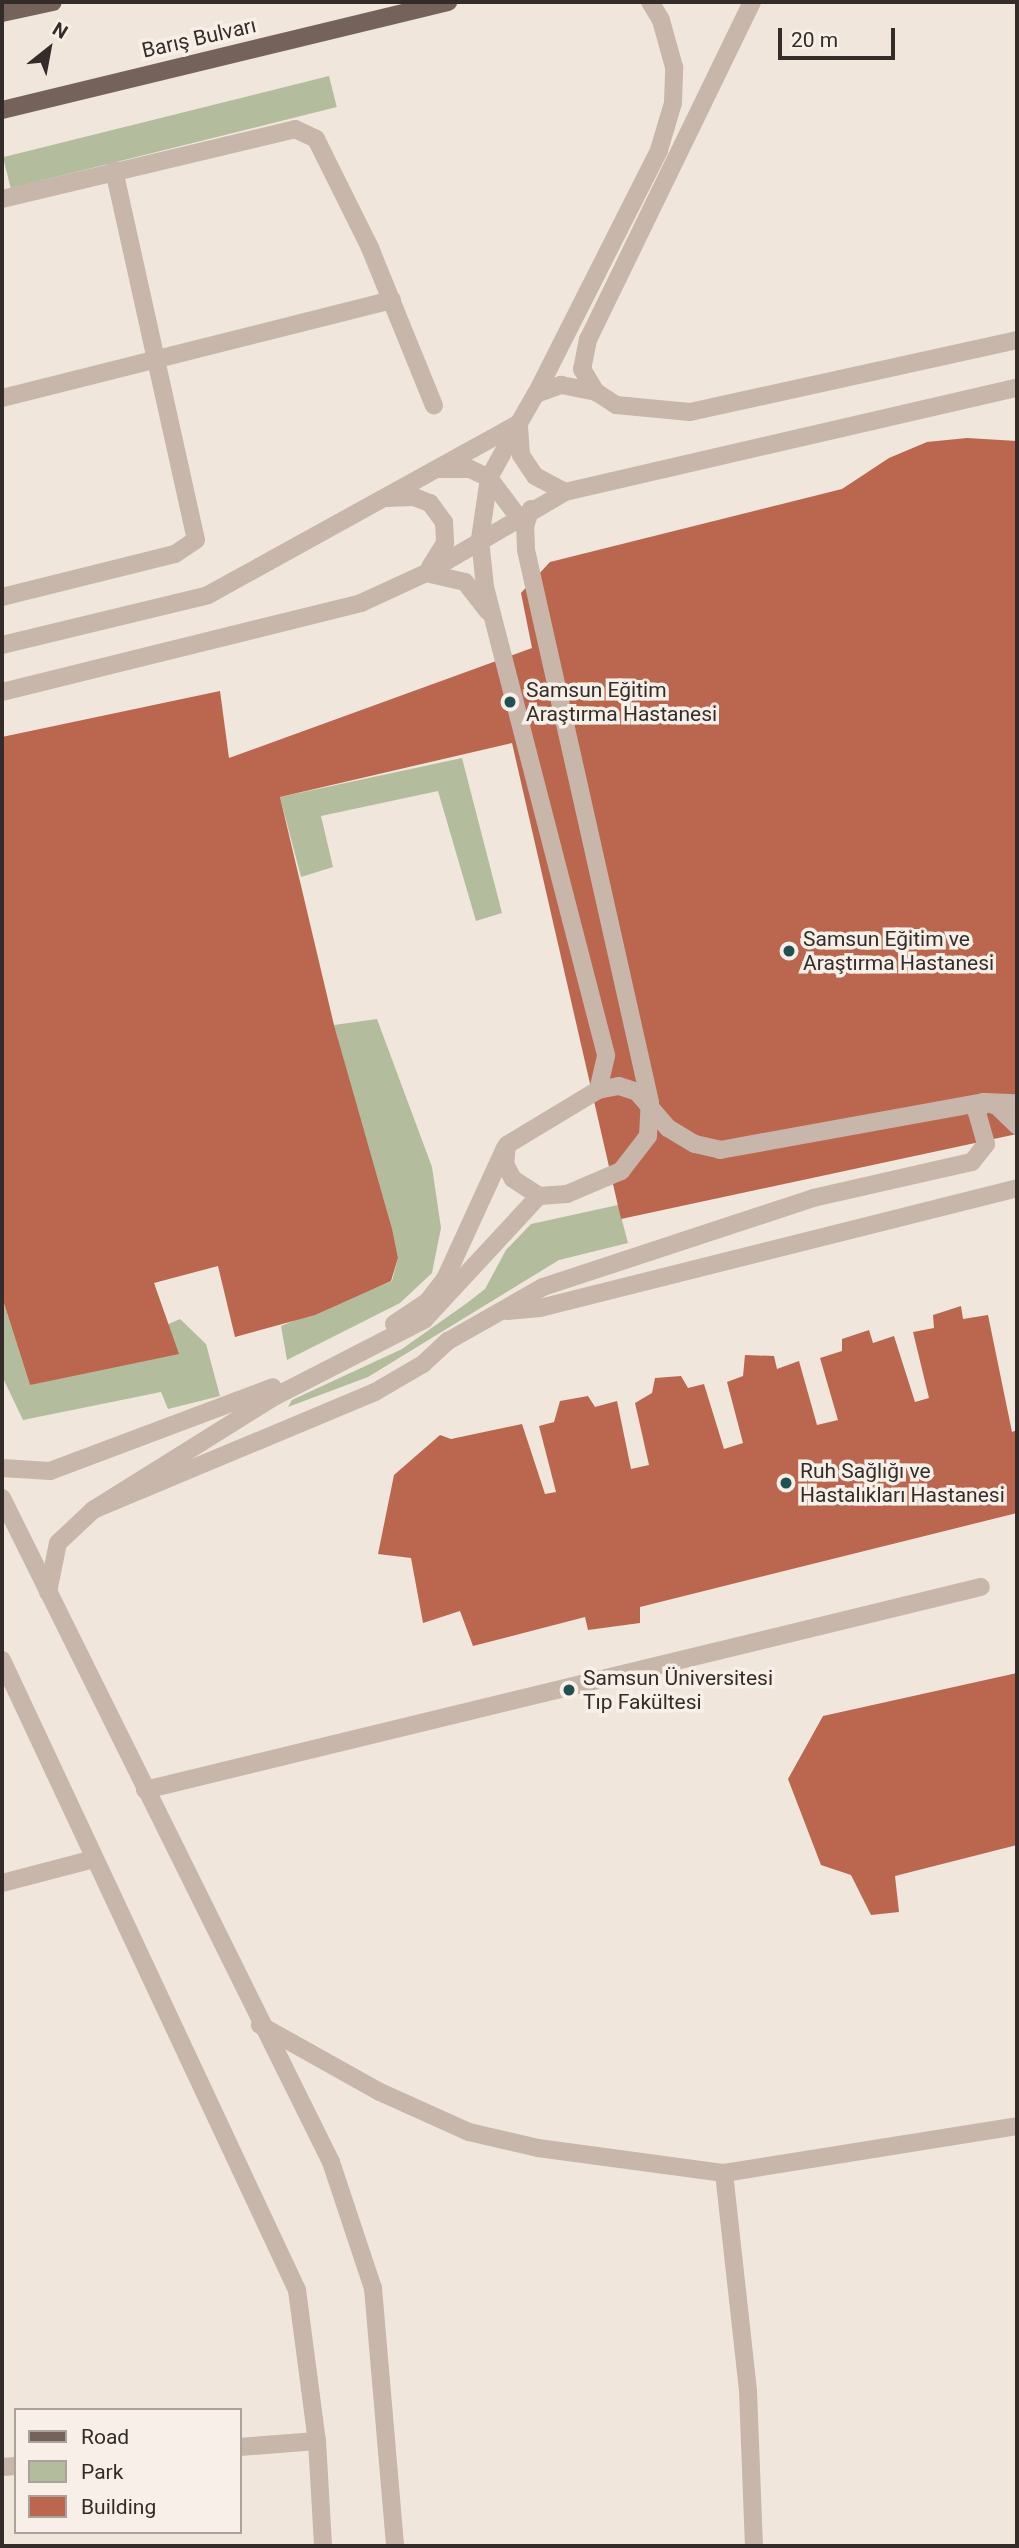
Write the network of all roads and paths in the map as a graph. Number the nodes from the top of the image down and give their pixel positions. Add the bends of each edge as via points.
1 (53, 2) edge
2 (448, 2) edge
3 (650, 2) edge
4 (751, 2) edge
5 (2, 13) edge
6 (2, 110) edge
7 (114, 170) junction
8 (2, 199) edge
9 (391, 300) junction
10 (1017, 341) edge
11 (159, 356) junction
12 (1017, 388) edge
13 (596, 392) junction
14 (536, 394) junction
15 (2, 398) edge
16 (434, 406) dead end
17 (519, 423) junction
18 (431, 470) junction
19 (489, 478) junction
20 (565, 492) junction
21 (382, 498) junction
22 (525, 517) junction
23 (480, 539) junction
24 (426, 573) junction
25 (2, 597) edge
26 (493, 619) junction
27 (2, 645) edge
28 (2, 692) edge
29 (598, 1090) junction
30 (650, 1102) junction
31 (984, 1102) junction
32 (1017, 1103) edge
33 (1017, 1125) edge
34 (507, 1146) junction
35 (1014, 1187) edge
36 (539, 1196) junction
37 (503, 1311) junction
38 (274, 1397) junction
39 (295, 1424) junction
40 (2, 1468) edge
41 (2, 1498) edge
42 (93, 1510) junction
43 (981, 1587) dead end
44 (48, 1592) junction
45 (2, 1660) edge
46 (145, 1790) junction
47 (94, 1859) junction
48 (2, 1883) edge
49 (260, 2025) junction
50 (1017, 2126) edge
51 (724, 2173) junction
52 (317, 2441) junction
53 (242, 2448) edge
54 (323, 2546) edge
55 (395, 2546) edge
56 (754, 2546) edge

1 - 5 main road
2 - 6 main road, Barış Bulvarı
3 - 14 street via 674,67 663,138
4 - 13 street via 588,339 582,369
7 - 8 street
7 - 9 street via 295,129 316,139
7 - 11 street
9 - 11 street
9 - 16 street
10 - 13 street via 690,412 616,405
11 - 15 street
11 - 25 street via 196,540 174,554
12 - 20 street via 671,463
13 - 14 street via 561,385
14 - 17 street
17 - 18 street
17 - 19 street
17 - 20 street via 521,455 536,476
18 - 19 street via 470,469
18 - 21 street
19 - 22 street
19 - 23 street
20 - 22 street
21 - 24 street via 414,497 430,503 444,522 445,543
21 - 27 street via 208,595
22 - 23 street
22 - 30 street via 526,550
23 - 24 street
23 - 26 street
24 - 26 street via 465,582
24 - 28 street via 360,603
26 - 29 street via 597,1011 606,1056
29 - 30 street via 619,1086
29 - 34 street
30 - 31 street via 668,1128 695,1144 720,1150
30 - 36 street via 648,1136 621,1171 567,1194
31 - 32 street
31 - 33 street
31 - 37 street via 977,1113 986,1144 972,1162 813,1198 543,1287
34 - 36 street via 505,1164 513,1179
34 - 40 street via 491,1170 461,1254 427,1302 400,1321 265,1391 50,1471
35 - 37 street via 540,1308
36 - 38 street via 424,1320
37 - 39 street via 375,1392
38 - 39 street via 266,1420
38 - 42 street
39 - 42 street
41 - 44 street
42 - 44 street via 58,1543
43 - 46 street
44 - 46 street
45 - 47 street
46 - 49 street
47 - 48 street
47 - 52 street via 297,2290
49 - 51 street via 380,2092 469,2132 538,2148
49 - 55 street via 331,2162 373,2288
50 - 51 street
51 - 56 street via 748,2391
52 - 53 street
52 - 54 street

